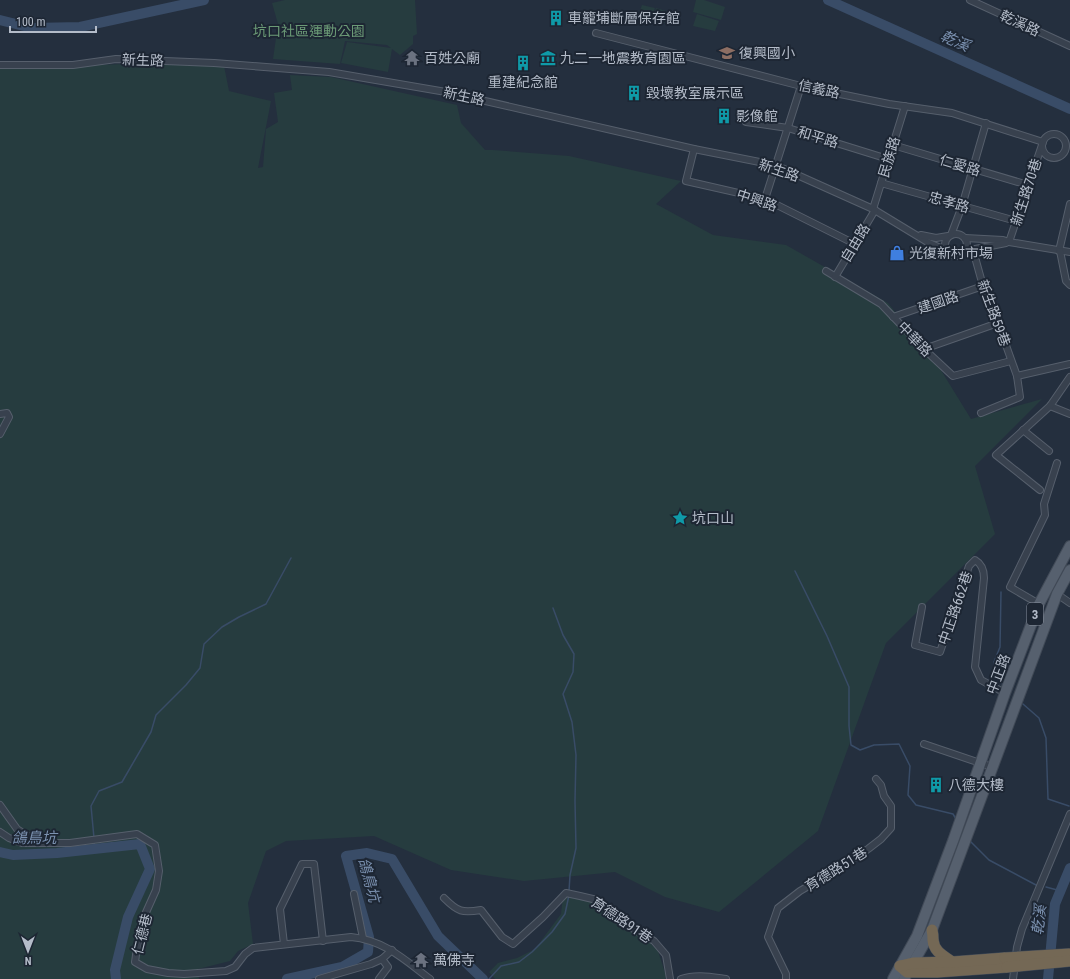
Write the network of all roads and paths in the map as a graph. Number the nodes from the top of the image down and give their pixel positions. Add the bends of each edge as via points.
1 (970, 0) edge
2 (596, 33) dead end
3 (1070, 46) edge
4 (0, 65) edge
5 (801, 86) junction
6 (905, 106) junction
7 (746, 122) dead end
8 (986, 123) junction
9 (788, 128) junction
10 (1043, 142) junction
11 (893, 145) junction
12 (694, 148) junction
13 (1068, 150) edge
14 (888, 159) junction
15 (775, 165) junction
16 (973, 168) junction
17 (881, 183) junction
18 (1028, 185) junction
19 (765, 199) junction
20 (1070, 204) edge
21 (962, 206) junction
22 (874, 209) junction
23 (1016, 221) junction
24 (909, 230) junction
25 (950, 235) junction
26 (965, 238) junction
27 (1009, 242) junction
28 (855, 244) junction
29 (945, 250) junction
30 (969, 250) junction
31 (1060, 251) junction
32 (1070, 252) edge
33 (826, 271) dead end
34 (835, 277) junction
35 (1070, 284) edge
36 (983, 286) junction
37 (893, 317) junction
38 (998, 323) junction
39 (924, 349) junction
40 (1011, 360) junction
41 (1070, 364) edge
42 (1017, 376) junction
43 (1070, 377) edge
44 (1050, 406) junction
45 (981, 413) dead end
46 (0, 414) edge
47 (1070, 414) edge
48 (1023, 430) junction
49 (0, 434) edge
50 (1049, 451) dead end
51 (1057, 463) dead end
52 (1040, 490) dead end
53 (1070, 546) edge
54 (1070, 570) edge
55 (1057, 594) junction
56 (1070, 603) edge
57 (1039, 604) junction
58 (922, 607) dead end
59 (1033, 621) junction
60 (1046, 624) junction
61 (1005, 693) junction
62 (924, 744) dead end
63 (980, 763) junction
64 (992, 767) junction
65 (876, 779) dead end
66 (0, 805) edge
67 (1070, 814) edge
68 (0, 832) edge
69 (55, 843) junction
70 (354, 894) dead end
71 (444, 898) dead end
72 (932, 930) junction
73 (364, 939) junction
74 (323, 940) junction
75 (284, 944) junction
76 (390, 949) junction
77 (1070, 954) edge
78 (382, 959) junction
79 (1070, 961) edge
80 (953, 962) junction
81 (1006, 962) junction
82 (906, 970) edge
83 (937, 972) junction
84 (319, 979) edge
85 (378, 979) edge
86 (430, 979) edge
87 (670, 979) edge
88 (681, 979) edge
89 (726, 979) edge
90 (786, 979) edge
91 (893, 979) edge
92 (921, 979) edge
93 (1013, 979) edge

1 - 3 street, 乾溪路
2 - 5 street, 信義路
4 - 12 street, 新生路 via 74,65 116,59 329,72 446,92
5 - 6 street, 信義路
5 - 9 street
6 - 8 street, 信義路 via 952,113
6 - 11 street, 民族路
7 - 9 street, 和平路
8 - 10 street, 信義路
8 - 16 street
9 - 14 street, 和平路
9 - 15 street
10 - 13 street via 1052,134 1060,135 1066,141
10 - 13 street via 1044,154 1051,158 1059,158
10 - 18 street, 新生路70巷
11 - 14 street, 民族路
11 - 16 street, 仁愛路
12 - 15 street, 新生路
12 - 19 street, 中興路 via 686,181
14 - 17 street, 民族路
15 - 19 street
15 - 22 street, 新生路
16 - 18 street, 仁愛路
16 - 21 street
17 - 21 street, 忠孝路
17 - 22 street, 民族路
18 - 23 street, 新生路70巷
19 - 28 street, 中興路
20 - 31 street
21 - 23 street, 忠孝路
21 - 25 street
22 - 24 street, 新生路
22 - 28 street, 自由路
23 - 27 street, 新生路70巷
24 - 25 street, 新生路 via 932,238
24 - 29 street, 新生路
25 - 26 street, 新生路 via 958,234
25 - 29 street via 945,242
26 - 27 street, 新生路
26 - 30 street
27 - 30 street, 新生路
27 - 31 street, 新生路
28 - 34 street, 自由路
29 - 30 street, 新生路 via 954,256
30 - 36 street, 新生路59巷
31 - 32 street, 新生路
31 - 35 street via 1066,282
33 - 34 street, 中華路
34 - 37 street, 中華路 via 881,304
36 - 37 street, 建國路
36 - 38 street, 新生路59巷
37 - 39 street, 中華路
38 - 39 street
38 - 40 street, 新生路59巷
39 - 40 street, 中華路 via 953,376
40 - 42 street, 新生路59巷
41 - 42 street
42 - 45 street, 新生路59巷 via 1020,397
43 - 44 street
44 - 47 street
44 - 48 street
46 - 49 street via 7,413 9,417
48 - 50 street
48 - 52 street via 996,455
51 - 57 street via 1044,504 1045,515 1010,587
53 - 57 main road, 中正路 / 3
54 - 55 main road, 中正路 / 3
55 - 56 street
55 - 60 main road, 中正路 / 3
57 - 59 main road, 中正路 / 3
58 - 61 street, 中正路662巷 via 915,645 940,652 969,566 975,560 980,562 984,578 975,667 981,680
59 - 60 main road
59 - 61 main road, 中正路 / 3
60 - 64 main road, 中正路 / 3
61 - 63 main road, 中正路 / 3
62 - 63 street
63 - 64 street
63 - 82 main road, 中正路 / 3
64 - 72 main road, 中正路 / 3
65 - 90 street, 育德路51巷 via 891,806 891,828 881,839 852,860 830,869 778,908 768,937
66 - 69 street, 仁德巷 via 16,829 26,836
67 - 93 street via 1022,929
68 - 69 street, 仁德巷 via 22,843
69 - 75 street, 仁德巷 via 70,844 137,834 155,845 159,871 156,890 143,919 135,962 147,968 178,974 226,972 236,967 253,948
70 - 73 street
71 - 87 street, 育德路91巷 via 464,912 481,910 502,937 513,944 566,893 597,900 630,927 654,941 666,955
72 - 80 highway via 937,951
72 - 82 main road, 3
73 - 74 street, 仁德巷
73 - 76 street
74 - 75 street, 仁德巷
74 - 75 street via 314,864 302,864 280,909
76 - 78 street
76 - 86 street
77 - 81 highway, bridge
78 - 84 street
78 - 85 street via 388,967
79 - 81 highway, bridge
80 - 81 highway
80 - 82 highway
81 - 83 highway
82 - 83 highway
82 - 91 main road, 3
83 - 92 highway
88 - 89 street via 700,976

